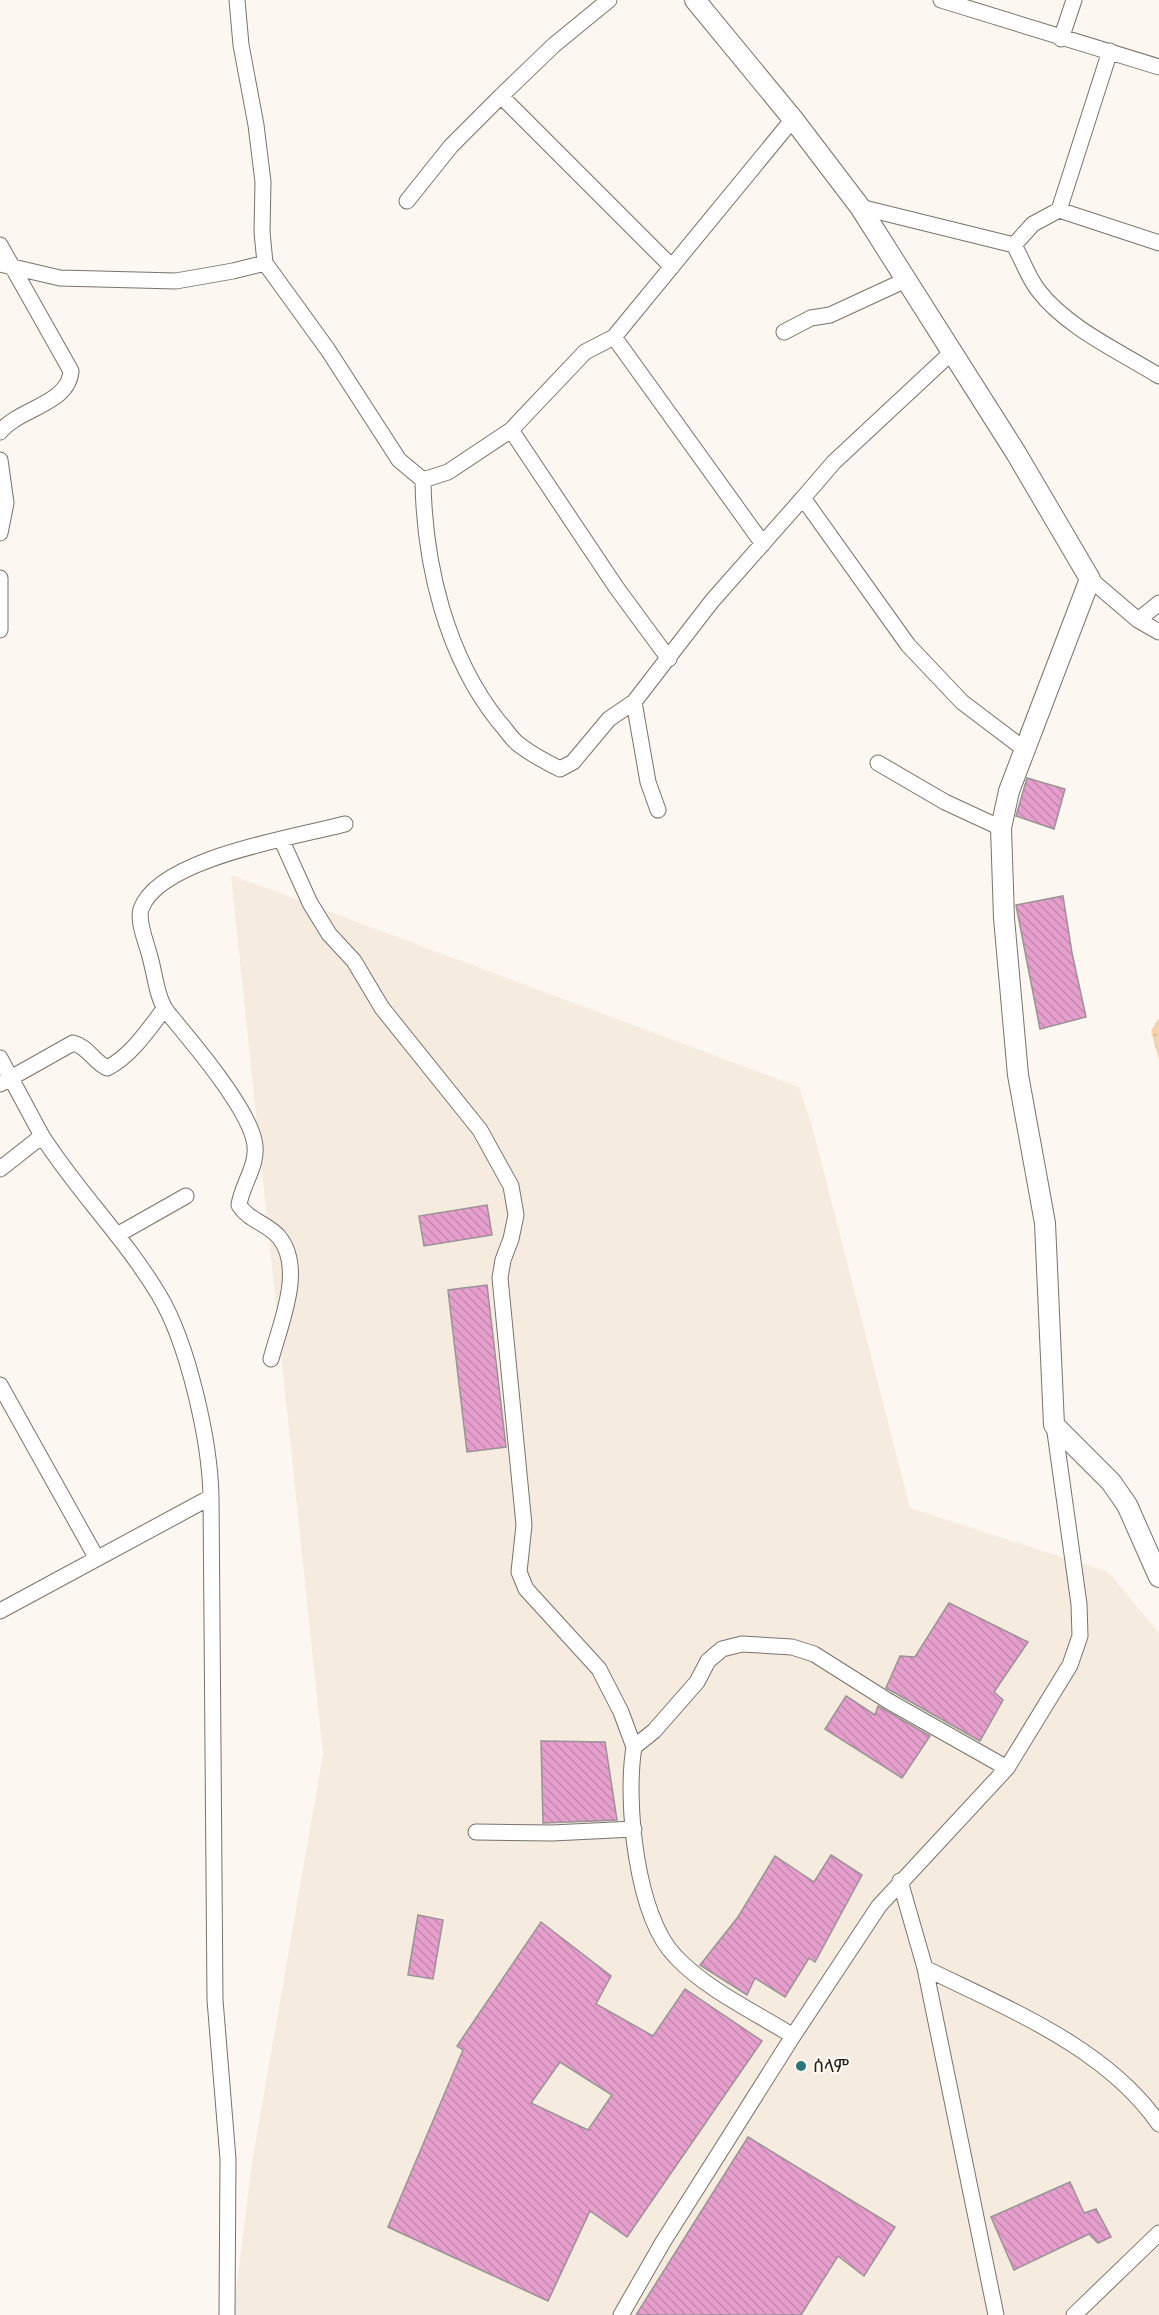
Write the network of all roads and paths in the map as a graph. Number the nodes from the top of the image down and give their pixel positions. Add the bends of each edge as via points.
1 (237, 0) edge
2 (609, 0) edge
3 (695, 0) edge
4 (941, 0) edge
5 (1074, 0) edge
6 (1061, 39) junction
7 (1110, 51) junction
8 (1159, 67) edge
9 (501, 96) junction
10 (793, 119) junction
11 (407, 201) dead end
12 (860, 207) junction
13 (1059, 210) junction
14 (1159, 243) edge
15 (0, 245) edge
16 (1014, 245) junction
17 (265, 263) junction
18 (6, 265) edge
19 (672, 267) junction
20 (908, 279) junction
21 (784, 332) dead end
22 (614, 337) junction
23 (952, 352) junction
24 (1159, 376) edge
25 (511, 430) junction
26 (0, 432) edge
27 (0, 460) edge
28 (423, 480) junction
29 (803, 498) junction
30 (0, 533) edge
31 (763, 544) junction
32 (0, 578) edge
33 (1089, 579) junction
34 (1159, 603) edge
35 (1138, 620) junction
36 (0, 630) edge
37 (1159, 632) edge
38 (669, 659) junction
39 (633, 702) junction
40 (1024, 749) junction
41 (878, 763) dead end
42 (658, 810) dead end
43 (345, 824) dead end
44 (1001, 828) junction
45 (282, 841) junction
46 (164, 1009) junction
47 (0, 1058) edge
48 (6, 1081) edge
49 (42, 1136) junction
50 (0, 1169) edge
51 (186, 1196) dead end
52 (117, 1235) junction
53 (271, 1359) dead end
54 (0, 1385) edge
55 (1054, 1425) junction
56 (211, 1497) junction
57 (96, 1557) junction
58 (1159, 1577) edge
59 (0, 1611) edge
60 (633, 1747) junction
61 (1007, 1768) junction
62 (634, 1829) junction
63 (476, 1832) dead end
64 (900, 1881) junction
65 (925, 1968) junction
66 (793, 2036) junction
67 (1159, 2124) edge
68 (1159, 2233) edge
69 (227, 2315) edge
70 (621, 2315) edge
71 (996, 2315) edge
72 (1074, 2315) edge

1 - 17 street via 240,45 263,182
2 - 9 street
3 - 10 street
4 - 6 street
5 - 6 street
6 - 7 street
7 - 8 street
7 - 13 street
9 - 11 street via 451,146
9 - 19 street
10 - 12 street
10 - 19 street
12 - 16 street
12 - 20 street
13 - 14 street
13 - 16 street via 1033,224
15 - 18 street
16 - 24 street via 1036,288 1052,306
17 - 18 street via 164,280 60,278
17 - 28 street via 328,350 399,460
18 - 26 street via 56,340 70,371 70,382 63,392 5,425
19 - 22 street
20 - 21 street
20 - 23 street
22 - 25 street via 585,352
22 - 31 street
23 - 29 street via 834,462
23 - 33 street
25 - 28 street via 448,472
25 - 38 street
27 - 30 street via 6,503
28 - 39 street via 434,572 462,666 515,742 560,769 573,762 609,718
29 - 31 street
29 - 40 street via 908,645 962,702
31 - 38 street via 712,601
32 - 36 street
33 - 35 street
33 - 40 street
34 - 35 street
35 - 37 street
38 - 39 street
39 - 42 street via 648,782
40 - 44 street
41 - 44 street via 945,802
43 - 45 street
44 - 55 street via 1018,1075 1045,1223
45 - 46 street via 206,859 164,880 149,896 140,910 142,927
45 - 60 street via 329,934 354,961 382,1008 480,1130 511,1186 516,1215 500,1278 524,1525 519,1572 526,1588 599,1669
46 - 48 street via 148,1030 107,1068 73,1043
46 - 53 street via 220,1080 254,1140 254,1164 239,1205 251,1219 280,1238 291,1265
47 - 48 street
48 - 49 street
49 - 50 street
49 - 52 street
51 - 52 street
52 - 56 street via 159,1295 175,1327 195,1395
54 - 57 street
55 - 58 street via 1111,1482 1127,1505
55 - 61 street via 1080,1636 1070,1665
56 - 57 street
56 - 69 street via 215,2000 228,2158
57 - 59 street
60 - 61 street via 654,1731 697,1682 708,1661 722,1649 742,1644 792,1647 814,1654
60 - 62 street via 630,1768
61 - 64 street
62 - 63 street
62 - 66 street via 654,1926 675,1957
64 - 65 street
64 - 66 street via 879,1906
65 - 67 street via 1052,2031 1096,2061
65 - 71 street
66 - 70 street
68 - 72 street

